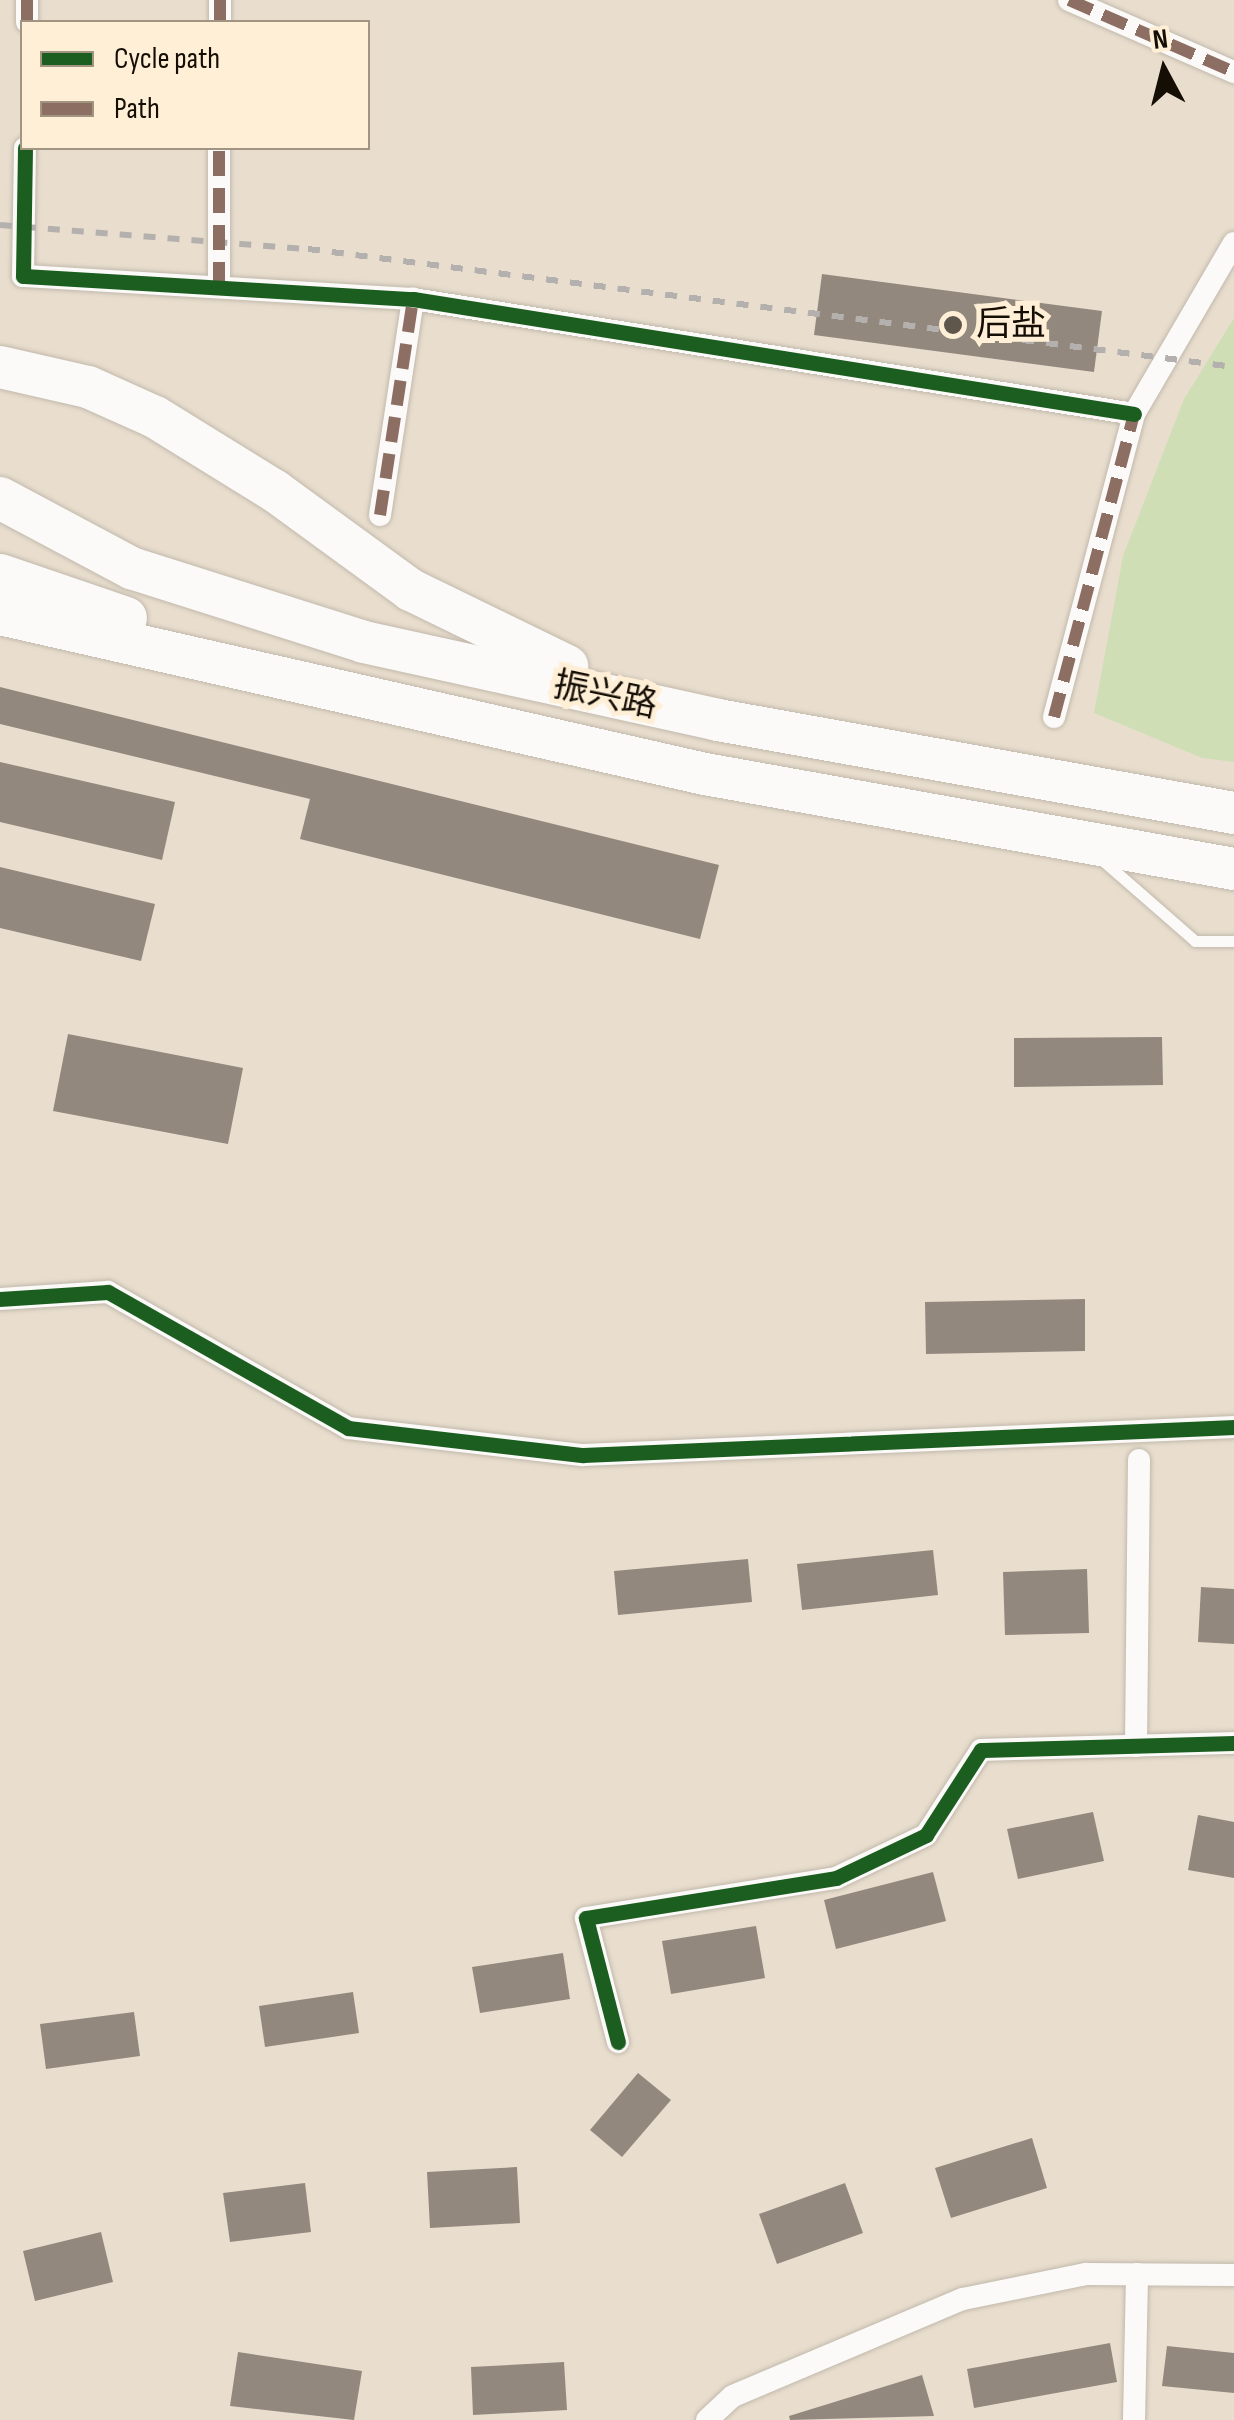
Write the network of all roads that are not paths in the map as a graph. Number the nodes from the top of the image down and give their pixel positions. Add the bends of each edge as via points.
1 (1069, 0) edge
2 (1234, 72) edge
3 (25, 150) edge
4 (219, 150) edge
5 (1234, 243) edge
6 (219, 288) junction
7 (413, 299) junction
8 (0, 366) edge
9 (1134, 414) junction
10 (0, 498) edge
11 (380, 515) dead end
12 (0, 575) edge
13 (0, 614) edge
14 (354, 695) junction
15 (1054, 718) dead end
16 (718, 720) junction
17 (1234, 813) edge
18 (1085, 846) junction
19 (1234, 869) edge
20 (1234, 940) edge
21 (0, 1299) edge
22 (1234, 1426) edge
23 (1139, 1460) dead end
24 (1234, 1743) edge
25 (1136, 1746) junction
26 (618, 2042) dead end
27 (1136, 2274) junction
28 (1234, 2276) edge
29 (708, 2420) edge
30 (1134, 2420) edge

1 - 2 street
3 - 6 street via 24,276
4 - 6 street
5 - 9 street
6 - 7 street
7 - 9 street
7 - 11 street
8 - 16 highway via 88,388 155,417 465,622
9 - 15 street
10 - 16 highway, 振兴路 via 69,540 199,595 364,642
12 - 14 highway
13 - 14 highway, 振兴路
14 - 18 highway, 振兴路
16 - 17 highway, 振兴路
18 - 19 highway, 振兴路
18 - 20 lane via 1195,941
21 - 22 street via 108,1292 348,1428 563,1453
23 - 25 street
24 - 25 street
25 - 26 street via 981,1750 926,1835 836,1878 586,1918
27 - 28 street
27 - 29 street via 1086,2274 963,2299 733,2396
27 - 30 street

